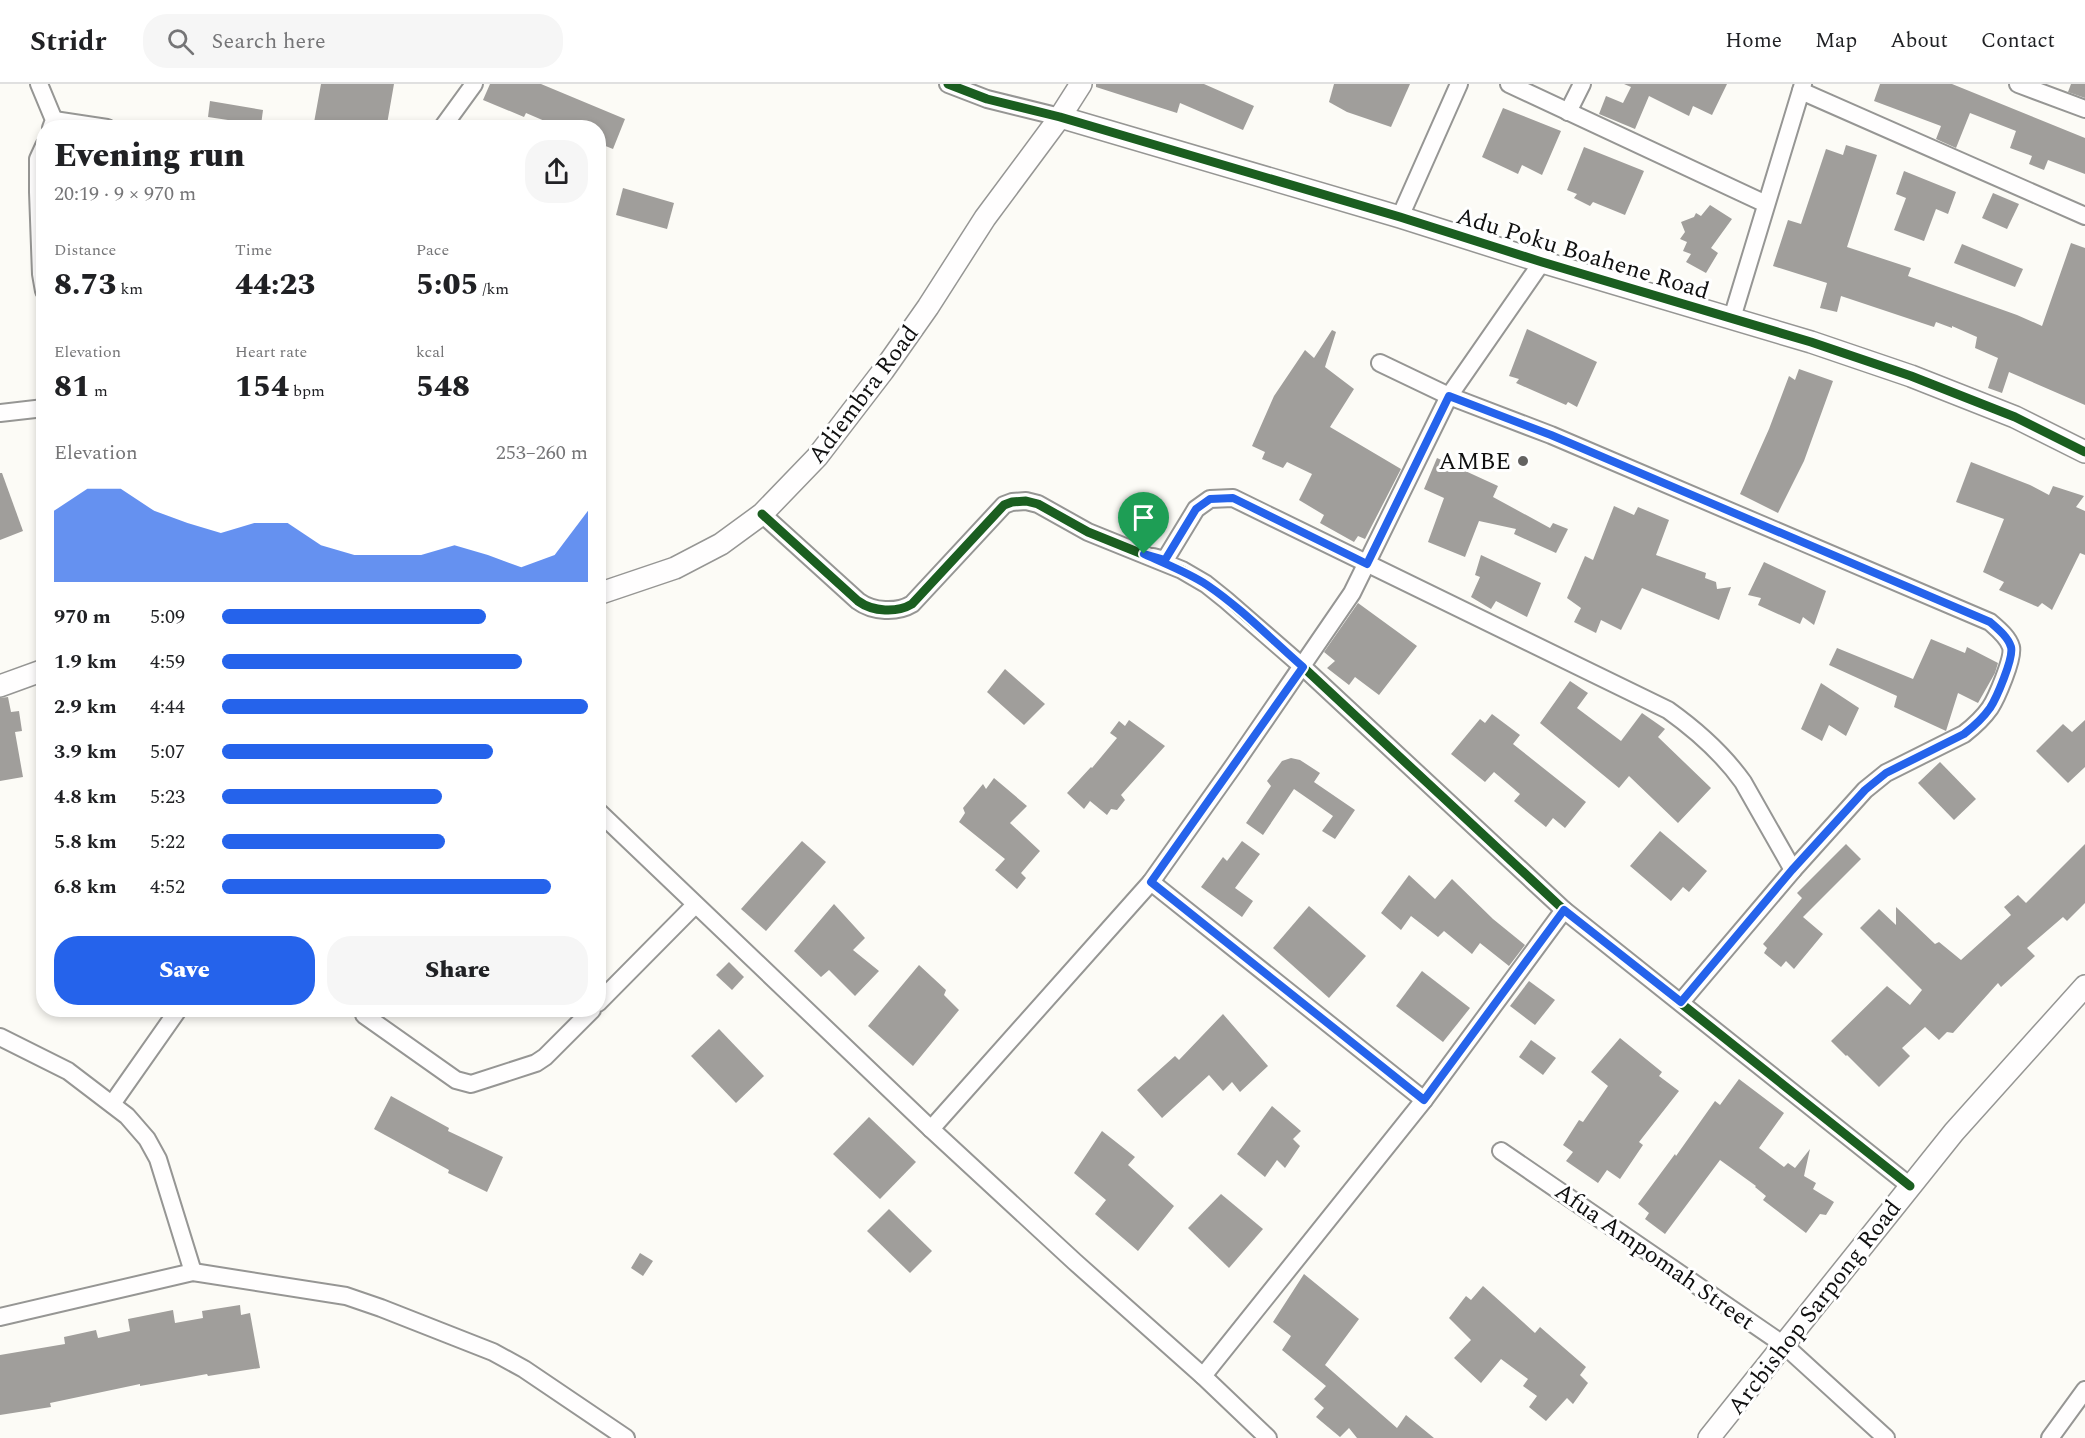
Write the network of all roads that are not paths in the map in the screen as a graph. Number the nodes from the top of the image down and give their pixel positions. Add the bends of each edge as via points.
1 (39, 84) edge
2 (474, 84) edge
3 (948, 84) edge
4 (1080, 84) edge
5 (1459, 84) edge
6 (1509, 84) edge
7 (1582, 84) edge
8 (2018, 84) edge
9 (1802, 87) edge
10 (2085, 109) edge
11 (1568, 112) junction
12 (1060, 117) junction
13 (51, 120) edge
14 (448, 120) edge
15 (1766, 204) junction
16 (2085, 216) edge
17 (1400, 217) junction
18 (1542, 262) junction
19 (1732, 318) junction
20 (1380, 363) dead end
21 (1449, 396) junction
22 (36, 409) edge
23 (0, 413) edge
24 (2085, 452) edge
25 (762, 514) junction
26 (1144, 554) junction
27 (1367, 564) junction
28 (606, 591) edge
29 (1303, 667) junction
30 (36, 673) edge
31 (0, 686) edge
32 (606, 819) edge
33 (1792, 870) junction
34 (1151, 882) junction
35 (695, 905) junction
36 (1564, 910) junction
37 (2085, 986) edge
38 (606, 994) edge
39 (1681, 1002) junction
40 (173, 1017) edge
41 (367, 1017) edge
42 (585, 1017) edge
43 (0, 1037) edge
44 (1424, 1100) junction
45 (112, 1104) junction
46 (931, 1129) junction
47 (1501, 1151) dead end
48 (1910, 1186) junction
49 (193, 1272) junction
50 (0, 1317) edge
51 (1784, 1346) junction
52 (1203, 1376) junction
53 (2085, 1390) edge
54 (626, 1438) edge
55 (1268, 1438) edge
56 (1709, 1438) edge
57 (1886, 1438) edge
58 (2050, 1438) edge

1 - 13 street
2 - 14 street
3 - 12 street via 987,99
4 - 12 street, Adiembra Road
5 - 17 street
6 - 11 street
7 - 11 street
8 - 10 street
9 - 15 street
9 - 16 street
11 - 15 street
12 - 17 street, Adu Poku Boahene Road
12 - 25 street, Adiembra Road via 985,218 883,371 817,457
15 - 19 street
17 - 18 street, Adu Poku Boahene Road
18 - 19 street, Adu Poku Boahene Road
18 - 21 street
19 - 24 street, Adu Poku Boahene Road via 1911,376 2015,417
20 - 21 street
21 - 27 street
21 - 33 street via 1551,435 1990,622 2007,639 2012,649 2010,659 1993,703 1973,727 1886,773 1865,790
22 - 23 street
25 - 26 street via 858,601 871,608 896,610 912,604 1004,505 1012,502 1038,504 1088,532
25 - 28 street, Adiembra Road via 721,544 675,568
26 - 27 street via 1165,560 1196,509 1210,499 1233,498
26 - 29 street via 1206,585
27 - 29 street via 1352,594
27 - 33 street via 1668,710 1694,729 1734,769
29 - 34 street
29 - 36 street
30 - 31 street
32 - 35 street
33 - 39 street
34 - 44 street
34 - 46 street
35 - 38 street
35 - 46 street
36 - 39 street
36 - 44 street
37 - 48 street, Arcbishop Sarpong Road
39 - 48 street
40 - 45 street
41 - 42 street via 456,1080 471,1084 536,1063
43 - 45 street via 68,1071
44 - 52 street
45 - 49 street via 147,1139 158,1159
46 - 52 street
47 - 51 street, Afua Ampomah Street
48 - 51 street, Arcbishop Sarpong Road
49 - 50 street
49 - 54 street via 346,1296 381,1308 493,1352
51 - 56 street, Arcbishop Sarpong Road
51 - 57 street, Afua Ampomah Street
52 - 55 street
53 - 58 street

